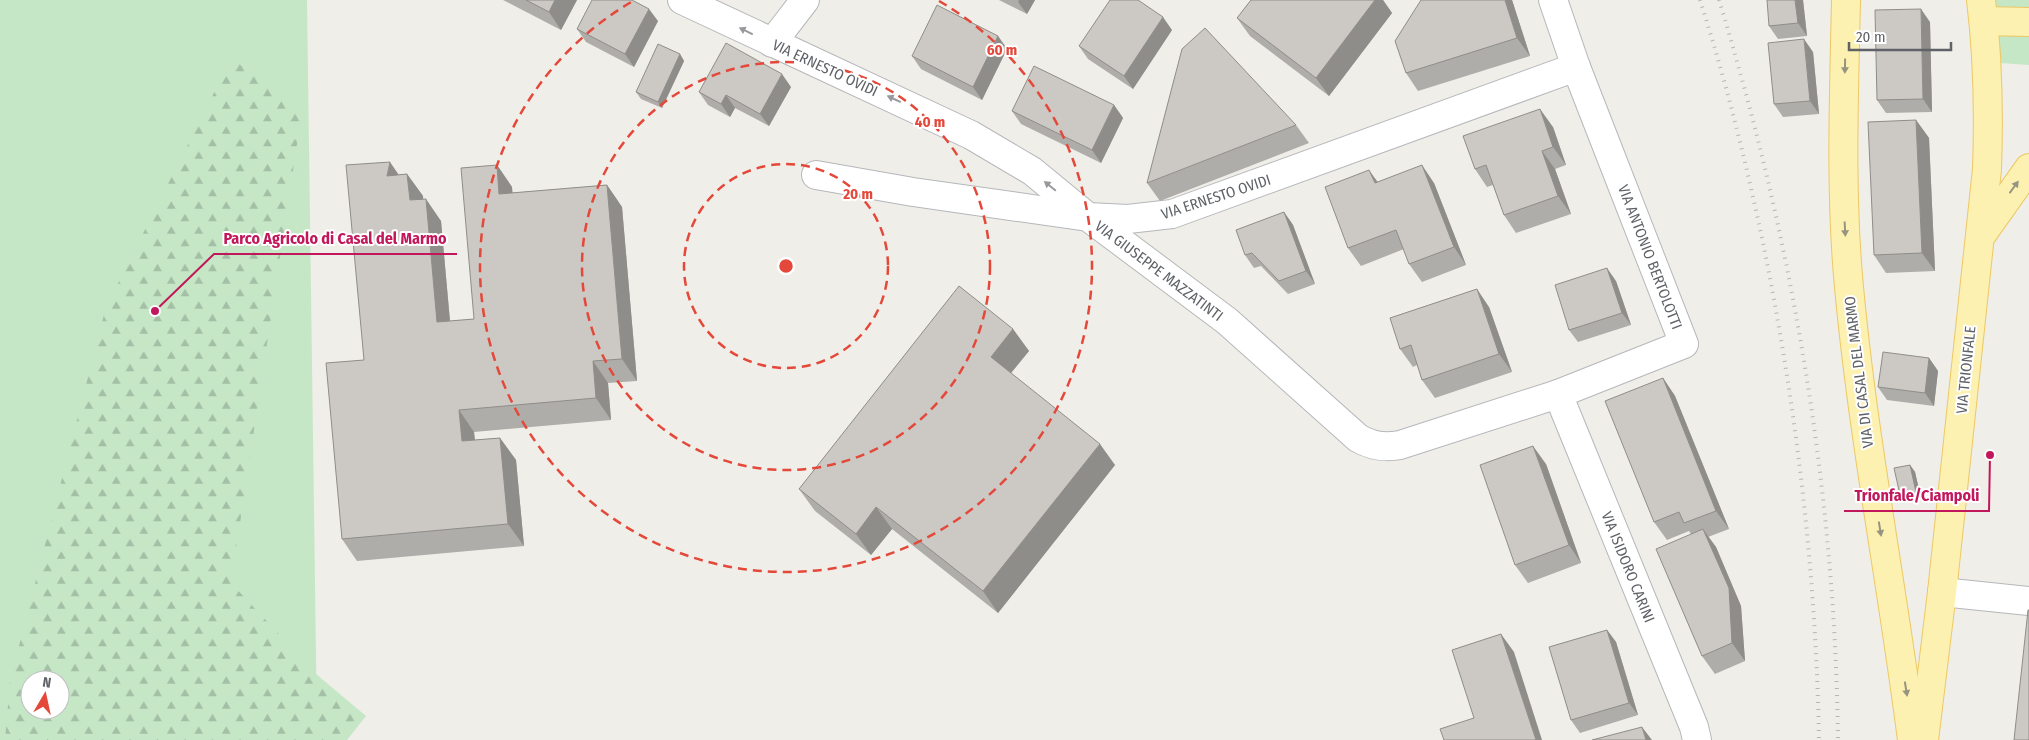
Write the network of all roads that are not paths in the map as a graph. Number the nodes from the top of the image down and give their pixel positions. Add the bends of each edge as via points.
1 (682, 0) edge
2 (805, 0) edge
3 (1553, 0) edge
4 (1846, 0) edge
5 (1983, 10) edge
6 (2029, 22) edge
7 (772, 44) junction
8 (1576, 67) junction
9 (2029, 168) edge
10 (816, 175) dead end
11 (1088, 217) junction
12 (1981, 237) junction
13 (1558, 394) junction
14 (1370, 445) joint
15 (1942, 592) junction
16 (2029, 601) edge
17 (1697, 740) edge
18 (1912, 740) edge
19 (1924, 740) edge

7 -> 1 street, VIA ERNESTO OVIDI
2 - 7 street
3 - 8 street, VIA ANTONIO BERTOLOTTI
4 -> 18 main road, VIA DI CASAL DEL MARMO via 1843,184 1849,287 1862,404
5 - 6 main road
5 - 12 main road, VIA TRIONFALE via 1989,103 1988,169
11 -> 7 street, VIA ERNESTO OVIDI via 1032,171 993,147
8 - 11 street, VIA ERNESTO OVIDI via 1172,214 1128,219
8 - 13 street, VIA ANTONIO BERTOLOTTI via 1684,344
12 -> 9 main road
10 - 11 street, VIA GIUSEPPE MAZZATINTI
11 - 14 street, VIA GIUSEPPE MAZZATINTI via 1227,321 1358,438
12 - 15 main road, VIA TRIONFALE
13 - 14 street, VIA ANTONIO BERTOLOTTI via 1412,442 1390,447
13 - 17 street, VIA ISIDORO CARINI
15 - 16 street
15 - 19 main road, VIA TRIONFALE

